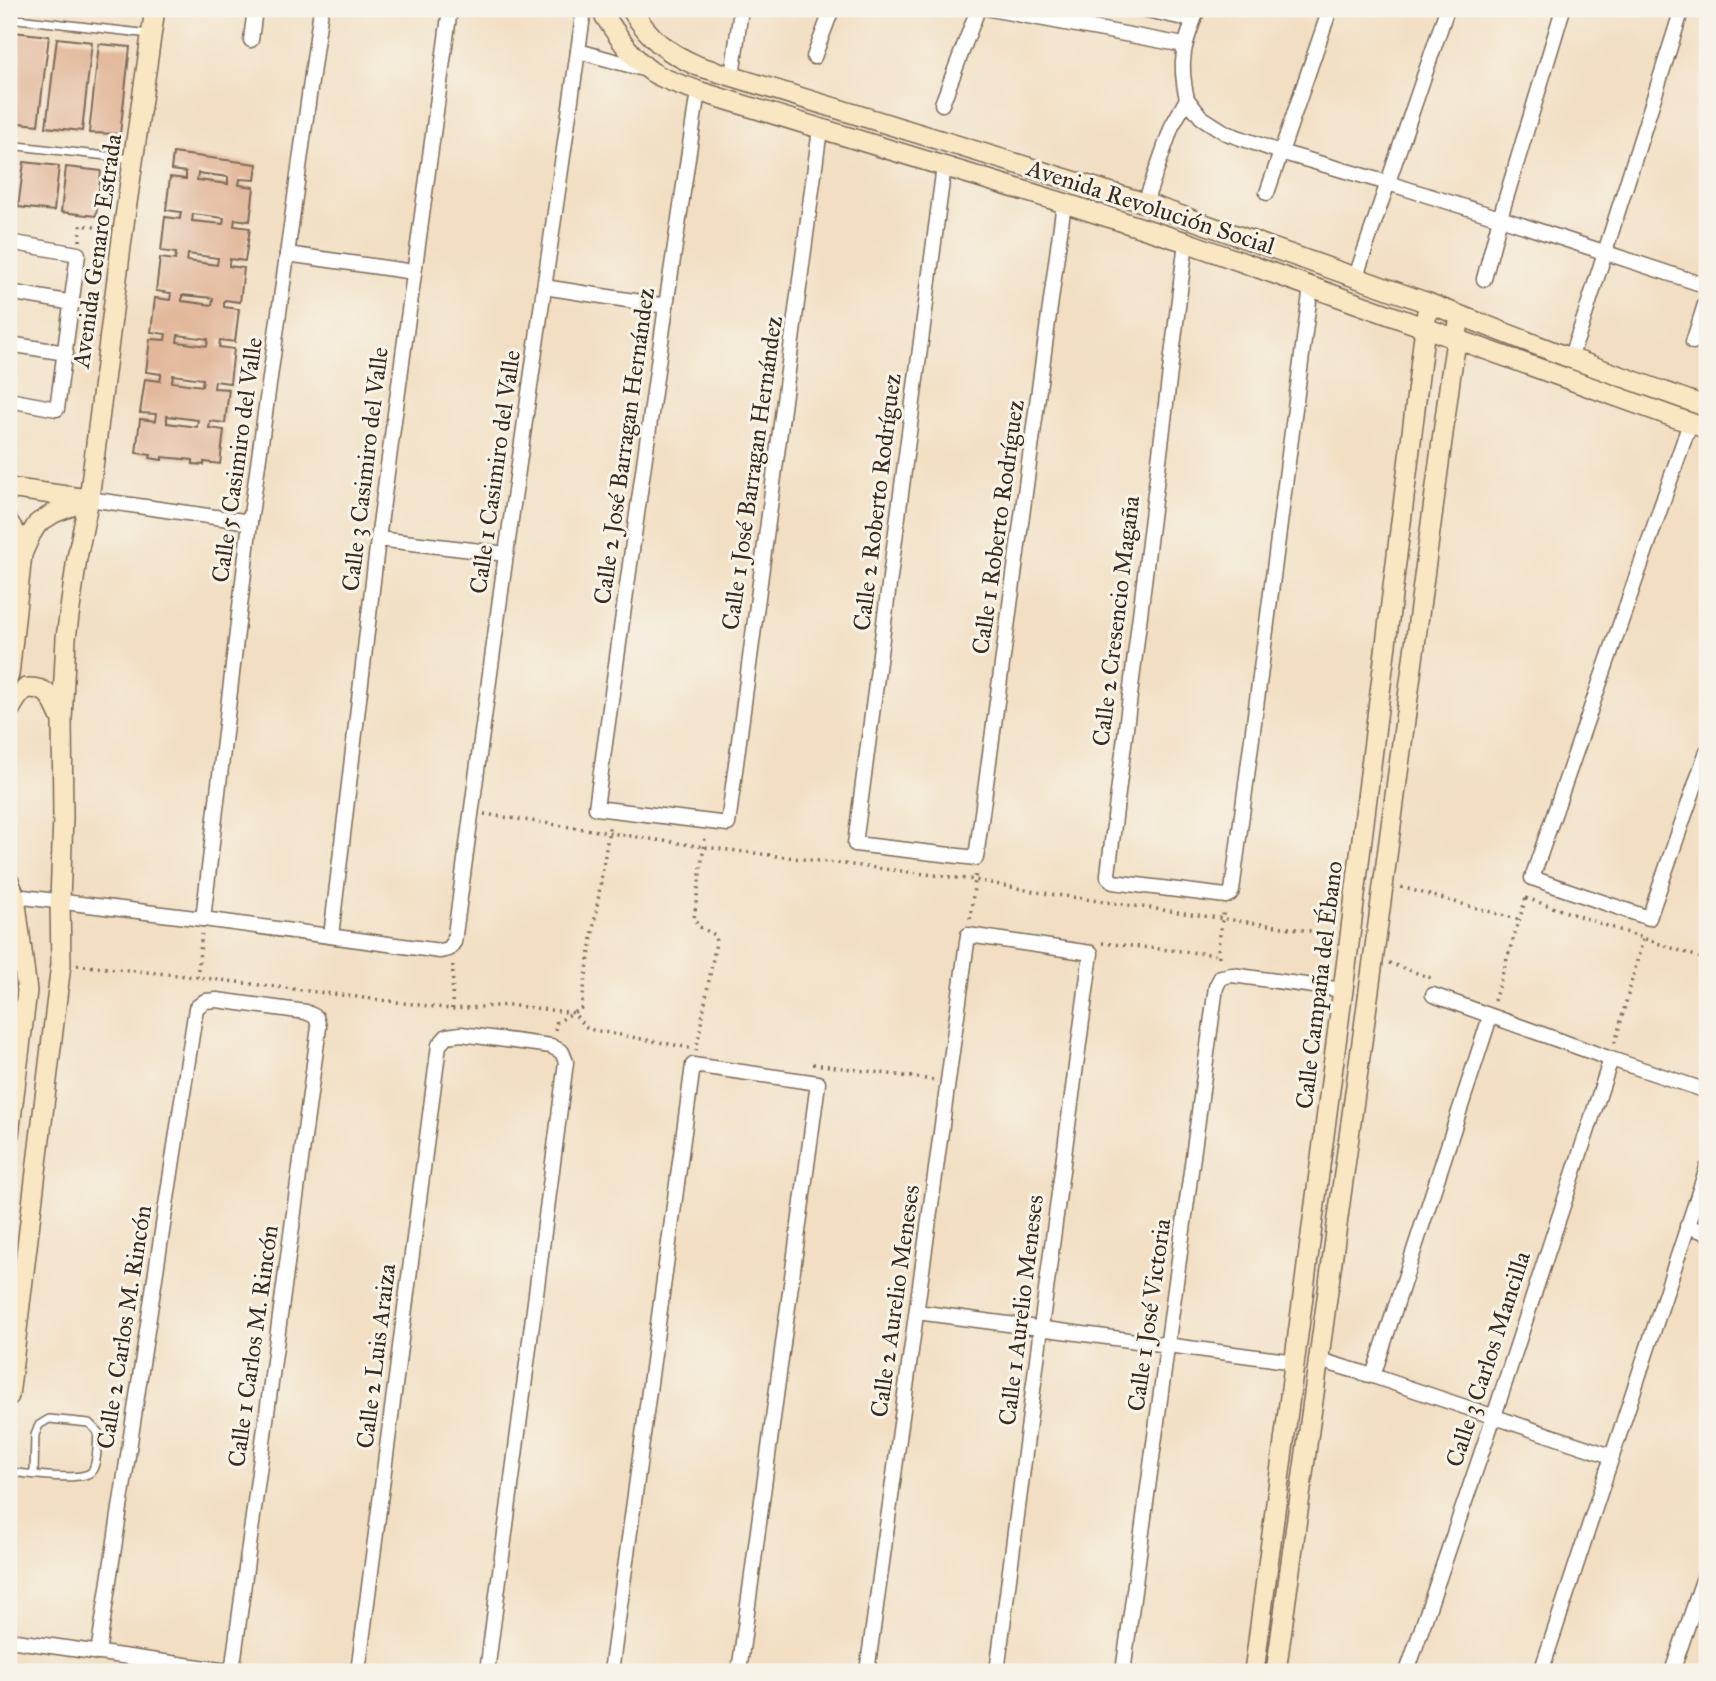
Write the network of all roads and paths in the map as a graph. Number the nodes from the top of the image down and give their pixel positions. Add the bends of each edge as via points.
1 (155, 9) edge
2 (255, 9) edge
3 (321, 9) edge
4 (450, 9) edge
5 (583, 9) edge
6 (600, 9) edge
7 (631, 9) edge
8 (741, 9) edge
9 (832, 9) edge
10 (978, 9) edge
11 (990, 9) edge
12 (1142, 9) edge
13 (1330, 9) edge
14 (1447, 9) edge
15 (1563, 9) edge
16 (1682, 9) edge
17 (1195, 14) edge
18 (9, 18) edge
19 (151, 34) junction
20 (251, 40) dead end
21 (1184, 45) junction
22 (578, 51) junction
23 (814, 57) dead end
24 (652, 72) junction
25 (732, 77) junction
26 (698, 91) junction
27 (1187, 99) junction
28 (942, 104) dead end
29 (820, 129) junction
30 (9, 145) edge
31 (1280, 152) junction
32 (133, 159) junction
33 (944, 166) junction
34 (1388, 183) junction
35 (1266, 193) dead end
36 (1064, 203) junction
37 (1145, 203) junction
38 (1500, 218) junction
39 (123, 231) junction
40 (9, 242) edge
41 (1186, 242) junction
42 (1605, 252) junction
43 (78, 254) junction
44 (287, 254) junction
45 (414, 272) junction
46 (1355, 279) junction
47 (1484, 279) dead end
48 (1311, 286) junction
49 (1707, 286) edge
50 (544, 287) junction
51 (9, 292) edge
52 (1707, 299) edge
53 (73, 303) junction
54 (1428, 303) junction
55 (666, 306) junction
56 (1460, 316) junction
57 (1425, 327) junction
58 (1455, 338) junction
59 (1693, 342) dead end
60 (9, 344) edge
61 (66, 354) junction
62 (1570, 358) junction
63 (1421, 366) junction
64 (1451, 373) junction
65 (9, 400) edge
66 (1707, 407) edge
67 (1699, 426) edge
68 (9, 488) edge
69 (89, 499) junction
70 (250, 522) junction
71 (9, 523) edge
72 (378, 539) junction
73 (23, 554) junction
74 (506, 554) junction
75 (9, 675) edge
76 (9, 711) edge
77 (62, 720) junction
78 (1707, 751) edge
79 (612, 811) junction
80 (472, 813) junction
81 (707, 821) junction
82 (608, 832) junction
83 (704, 847) junction
84 (976, 858) junction
85 (1532, 878) junction
86 (975, 880) junction
87 (1382, 882) junction
88 (12, 888) edge
89 (1229, 893) junction
90 (1526, 898) junction
91 (60, 901) junction
92 (1649, 918) junction
93 (203, 919) junction
94 (1222, 919) junction
95 (1520, 920) junction
96 (968, 935) junction
97 (331, 936) junction
98 (1350, 936) junction
99 (1643, 939) junction
100 (451, 945) junction
101 (1091, 953) junction
102 (1219, 955) junction
103 (1707, 960) edge
104 (61, 964) junction
105 (1227, 976) junction
106 (197, 977) junction
107 (1343, 990) junction
108 (1433, 995) dead end
109 (453, 1009) junction
110 (574, 1013) junction
111 (1490, 1017) junction
112 (319, 1027) joint
113 (551, 1046) junction
114 (696, 1049) junction
115 (1611, 1059) junction
116 (807, 1064) dead end
117 (693, 1065) junction
118 (948, 1082) junction
119 (1707, 1091) edge
120 (9, 1135) edge
121 (1320, 1165) junction
122 (1345, 1167) junction
123 (1707, 1168) edge
124 (1687, 1226) junction
125 (1707, 1233) edge
126 (916, 1312) junction
127 (1041, 1328) junction
128 (1168, 1345) junction
129 (1319, 1360) junction
130 (1295, 1362) junction
131 (1373, 1376) junction
132 (9, 1396) edge
133 (1493, 1416) junction
134 (1611, 1456) junction
135 (9, 1472) edge
136 (34, 1474) junction
137 (1707, 1568) edge
138 (9, 1640) edge
139 (97, 1653) junction
140 (234, 1672) edge
141 (358, 1672) edge
142 (487, 1672) edge
143 (611, 1672) edge
144 (739, 1672) edge
145 (867, 1672) edge
146 (997, 1672) edge
147 (1123, 1672) edge
148 (1254, 1672) edge
149 (1276, 1672) edge
150 (1407, 1672) edge
151 (1541, 1672) edge
152 (1672, 1672) edge

1 - 19 street, Avenida Genaro Estrada
2 - 20 street
3 - 44 street, Calle 5 Casimiro del Valle
4 - 45 street, Calle 3 Casimiro del Valle
5 - 22 street, Calle 1 Casimiro del Valle
6 - 24 street, Avenida Revolución Social via 617,36
7 - 25 street, Avenida Revolución Social via 644,29 676,57
8 - 25 street
9 - 23 street
10 - 28 street
11 - 21 street
12 - 17 street
13 - 31 street
14 - 34 street
15 - 38 street
16 - 42 street
17 - 21 street
18 - 19 lane
19 - 32 street, Avenida Genaro Estrada
21 - 27 street via 1182,77
22 - 24 street
22 - 50 street, Calle 1 Casimiro del Valle
24 - 26 street, Avenida Revolución Social
25 - 37 street, Avenida Revolución Social
26 - 29 street, Avenida Revolución Social
26 - 55 street, Calle 2 José Barragan Hernández
27 - 31 street via 1201,117 1226,133
27 - 37 street via 1172,126
29 - 33 street, Avenida Revolución Social
29 - 81 street, Calle 1 José Barragan Hernández via 728,824
30 - 32 lane
31 - 34 street
31 - 35 street
32 - 39 street, Avenida Genaro Estrada
33 - 36 street, Avenida Revolución Social
33 - 84 street, Calle 2 Roberto Rodríguez via 855,844
34 - 38 street
34 - 46 street
36 - 41 street, Avenida Revolución Social
36 - 84 street, Calle 1 Roberto Rodríguez
37 - 46 street, Avenida Revolución Social
38 - 42 street
38 - 47 street
39 - 43 path via 81,225
39 - 69 street, Avenida Genaro Estrada
40 - 43 street
41 - 48 street, Avenida Revolución Social
41 - 89 street, Calle 2 Cresencio Magaña via 1108,877 1114,882
42 - 49 street
42 - 62 street
43 - 53 street
44 - 45 street
44 - 70 street, Calle 5 Casimiro del Valle
45 - 72 street, Calle 3 Casimiro del Valle
46 - 54 street, Avenida Revolución Social
48 - 57 street, Avenida Revolución Social
48 - 89 street
50 - 55 street
50 - 74 street, Calle 1 Casimiro del Valle
51 - 53 street
52 - 59 street
53 - 61 street
54 - 56 street, Avenida Revolución Social
54 - 57 street, Calle Campaña del Ébano
55 - 79 street, Calle 2 José Barragan Hernández via 596,808
56 - 58 street, Calle Campaña del Ébano
56 - 62 street, Avenida Revolución Social
57 - 58 street, Avenida Revolución Social
57 - 63 street, Calle Campaña del Ébano
58 - 64 street, Calle Campaña del Ébano
58 - 67 street, Avenida Revolución Social
60 - 61 street
61 - 65 street via 57,409
62 - 66 street, Avenida Revolución Social
63 - 64 street via 1437,364
63 - 98 street, Calle Campaña del Ébano
64 - 87 street, Calle Campaña del Ébano
67 - 85 street
68 - 69 street
69 - 70 street
69 - 73 street via 38,523
69 - 77 street, Avenida Genaro Estrada via 66,638
70 - 93 street, Calle 5 Casimiro del Valle
71 - 73 street
72 - 74 street
72 - 97 street, Calle 3 Casimiro del Valle
73 - 75 street
74 - 80 street, Calle 1 Casimiro del Valle
76 - 77 street via 26,688 36,688 51,696
77 - 91 street, Avenida Genaro Estrada
78 - 92 street
79 - 81 street
79 - 82 path
80 - 82 path
80 - 100 street, Calle 1 Casimiro del Valle
81 - 83 path
82 - 83 path
82 - 110 path via 581,1008
83 - 86 path
83 - 114 path via 694,918 716,942
84 - 86 path
85 - 90 path
85 - 92 street
86 - 94 path
86 - 96 path
87 - 95 path
87 - 122 street, Calle Campaña del Ébano
88 - 91 street
88 - 120 street via 27,991
89 - 94 path
90 - 95 path
90 - 99 path
91 - 93 street
91 - 104 street, Avenida Genaro Estrada
92 - 99 path
93 - 97 street
93 - 106 path
94 - 98 path
94 - 102 path
95 - 111 path
96 - 101 street
96 - 118 street, Calle 2 Aurelio Meneses
97 - 100 street via 440,951
98 - 107 street, Calle Campaña del Ébano
99 - 103 path
99 - 115 path
100 - 109 path
101 - 102 path via 1101,943
101 - 127 street, Calle 1 Aurelio Meneses
102 - 105 path
104 - 106 path
104 - 132 street, Avenida Genaro Estrada
105 - 107 street
105 - 128 street, Calle 1 José Victoria via 1216,987
106 - 109 path
107 - 121 street, Calle Campaña del Ébano
108 - 111 street
109 - 110 path via 510,1005
110 - 113 path via 556,1023
110 - 114 path via 593,1030
111 - 115 street
111 - 131 street
112 - 139 street, Calle 2 Carlos M. Rincón via 316,1017 306,1012 217,1000 196,1008
112 - 140 street, Calle 1 Carlos M. Rincón
113 - 141 street, Calle 2 Luis Araiza via 461,1034 447,1036 439,1045
113 - 142 street via 562,1052 566,1062
114 - 117 path
115 - 119 street
115 - 133 street, Calle 3 Carlos Mancilla
116 - 118 path
117 - 143 street
117 - 144 street via 818,1083
118 - 126 street, Calle 2 Aurelio Meneses
121 - 122 street
121 - 130 street, Calle Campaña del Ébano
122 - 129 street, Calle Campaña del Ébano
123 - 124 street
124 - 125 street
124 - 134 street
126 - 127 street
126 - 145 street, Calle 2 Aurelio Meneses
127 - 128 street
127 - 146 street, Calle 1 Aurelio Meneses
128 - 130 street
128 - 147 street, Calle 1 José Victoria
129 - 131 street
129 - 149 street, Calle Campaña del Ébano
130 - 148 street, Calle Campaña del Ébano
131 - 133 street
133 - 134 street
133 - 150 street, Calle 3 Carlos Mancilla
134 - 151 street
135 - 136 lane
136 - 136 lane via 39,1425 49,1419 89,1423 98,1432 94,1468 88,1475
137 - 152 street
138 - 139 street
139 - 140 street

